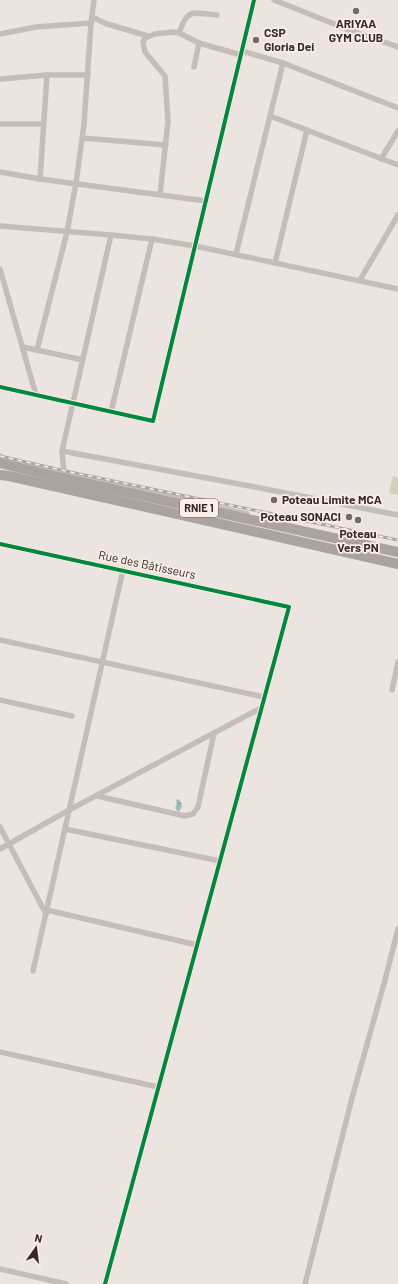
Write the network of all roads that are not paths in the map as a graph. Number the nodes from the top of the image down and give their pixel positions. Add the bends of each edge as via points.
1 (94, 0) edge
2 (254, 0) edge
3 (274, 0) edge
4 (217, 15) dead end
5 (91, 20) junction
6 (179, 33) junction
7 (0, 34) edge
8 (148, 36) junction
9 (199, 43) junction
10 (398, 47) edge
11 (242, 53) junction
12 (283, 64) junction
13 (194, 67) dead end
14 (47, 75) junction
15 (88, 75) junction
16 (0, 80) edge
17 (398, 108) edge
18 (270, 116) junction
19 (0, 124) edge
20 (43, 124) junction
21 (307, 130) junction
22 (398, 131) edge
23 (83, 138) junction
24 (166, 145) junction
25 (382, 159) junction
26 (398, 165) edge
27 (0, 172) edge
28 (40, 179) junction
29 (76, 183) junction
30 (160, 194) junction
31 (206, 201) junction
32 (398, 214) edge
33 (0, 226) edge
34 (67, 232) junction
35 (111, 235) junction
36 (152, 239) junction
37 (196, 246) junction
38 (236, 254) junction
39 (276, 263) junction
40 (0, 269) edge
41 (360, 280) junction
42 (398, 289) edge
43 (23, 347) junction
44 (37, 350) junction
45 (83, 360) junction
46 (0, 387) edge
47 (36, 395) junction
48 (73, 404) junction
49 (110, 412) junction
50 (62, 451) junction
51 (0, 456) edge
52 (0, 463) edge
53 (64, 473) junction
54 (0, 475) edge
55 (398, 515) edge
56 (0, 544) edge
57 (398, 547) edge
58 (398, 552) edge
59 (398, 564) edge
60 (123, 570) junction
61 (0, 640) edge
62 (103, 662) junction
63 (398, 662) edge
64 (392, 690) dead end
65 (264, 697) junction
66 (0, 700) edge
67 (261, 708) junction
68 (72, 716) dead end
69 (214, 733) junction
70 (97, 796) junction
71 (70, 810) junction
72 (0, 827) edge
73 (65, 829) junction
74 (9, 844) junction
75 (0, 849) edge
76 (220, 861) junction
77 (47, 912) junction
78 (398, 929) edge
79 (197, 944) junction
80 (33, 971) dead end
81 (0, 1052) edge
82 (158, 1087) junction
83 (0, 1269) edge
84 (66, 1284) edge
85 (105, 1284) edge
86 (305, 1284) edge

1 - 5 street
2 - 11 street
3 - 10 street
4 - 6 street via 191,13 184,19
5 - 7 street
5 - 8 street
5 - 15 street
6 - 8 street
6 - 9 street
8 - 24 street via 143,42 145,52 165,76 168,122
9 - 11 street
9 - 13 street
11 - 12 street
11 - 31 street
12 - 17 street
12 - 18 street
14 - 15 street
14 - 16 street
14 - 20 street
15 - 23 street
18 - 21 street
18 - 38 street
19 - 20 street
20 - 28 street
21 - 25 street
21 - 39 street
22 - 25 street
23 - 24 street
23 - 29 street
24 - 30 street
25 - 26 street
27 - 28 street
28 - 29 street
29 - 30 street
29 - 34 street
30 - 31 street
31 - 37 street
32 - 41 street
33 - 34 street
34 - 35 street
34 - 44 street
35 - 36 street
35 - 45 street
36 - 37 street
36 - 49 street
37 - 38 street
37 - 49 street via 153,421
38 - 39 street
39 - 41 street
40 - 43 street
41 - 42 street
43 - 44 street
43 - 47 street
44 - 45 street
45 - 48 street
46 - 47 street
47 - 48 street
48 - 49 street
48 - 50 street
50 - 53 street
50 - 55 street
51 - 53 street
52 - 58 highway, RNIE 1
53 - 57 street
54 - 59 highway, RNIE 1
56 - 60 street, Rue des Bâtisseurs
60 - 62 street
60 - 65 street, Rue des Bâtisseurs via 289,607
61 - 62 street
62 - 65 street
62 - 71 street
63 - 64 street
65 - 67 street
66 - 68 street
67 - 69 street
67 - 76 street
69 - 70 street
69 - 70 street via 198,807 193,814 185,816
70 - 71 street
71 - 73 street
71 - 74 street
72 - 74 street
73 - 76 street
73 - 77 street
74 - 75 street
74 - 77 street
76 - 79 street
77 - 79 street
77 - 80 street
78 - 86 street
79 - 82 street
81 - 82 street
82 - 85 street
83 - 84 street

